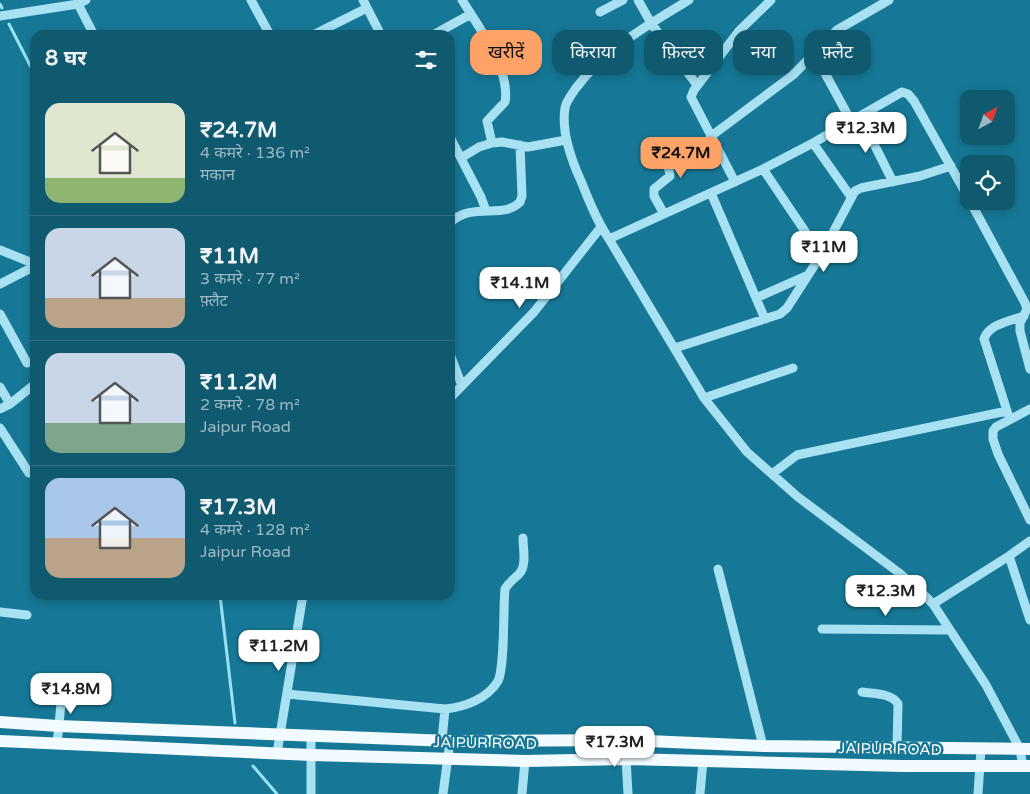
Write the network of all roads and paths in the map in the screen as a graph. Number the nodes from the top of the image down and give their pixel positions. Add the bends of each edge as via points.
1 (251, 0) edge
2 (462, 0) edge
3 (623, 0) edge
4 (638, 0) edge
5 (689, 0) edge
6 (770, 0) edge
7 (889, 0) edge
8 (82, 2) edge
9 (365, 4) edge
10 (600, 12) dead end
11 (471, 14) junction
12 (0, 16) edge
13 (651, 23) junction
14 (92, 30) edge
15 (267, 30) edge
16 (321, 30) edge
17 (378, 30) edge
18 (442, 30) edge
19 (837, 30) edge
20 (804, 63) edge
21 (826, 75) edge
22 (697, 86) junction
23 (860, 116) junction
24 (851, 121) junction
25 (710, 137) junction
26 (566, 140) junction
27 (492, 143) junction
28 (813, 144) junction
29 (520, 145) junction
30 (661, 146) dead end
31 (455, 152) edge
32 (461, 158) junction
33 (951, 166) junction
34 (763, 169) junction
35 (735, 182) junction
36 (893, 182) junction
37 (960, 183) edge
38 (711, 193) junction
39 (851, 197) junction
40 (974, 210) edge
41 (486, 211) junction
42 (664, 214) junction
43 (455, 219) edge
44 (601, 227) junction
45 (609, 239) junction
46 (0, 250) edge
47 (821, 255) junction
48 (30, 263) edge
49 (30, 268) edge
50 (808, 275) junction
51 (0, 284) edge
52 (756, 298) junction
53 (0, 314) edge
54 (1024, 316) junction
55 (765, 319) junction
56 (675, 348) junction
57 (27, 363) dead end
58 (455, 367) edge
59 (793, 368) dead end
60 (1030, 369) edge
61 (462, 386) junction
62 (0, 387) edge
63 (30, 388) edge
64 (455, 393) edge
65 (704, 398) junction
66 (10, 404) junction
67 (1030, 409) edge
68 (0, 410) edge
69 (1008, 415) junction
70 (0, 428) edge
71 (29, 473) dead end
72 (772, 474) junction
73 (1030, 520) edge
74 (522, 538) dead end
75 (1030, 540) edge
76 (1009, 556) junction
77 (718, 569) dead end
78 (1018, 588) junction
79 (1030, 592) edge
80 (302, 600) edge
81 (932, 604) junction
82 (0, 612) edge
83 (27, 615) dead end
84 (1030, 620) edge
85 (822, 629) dead end
86 (950, 630) junction
87 (63, 684) dead end
88 (862, 692) dead end
89 (287, 694) junction
90 (445, 709) junction
91 (0, 722) edge
92 (58, 726) junction
93 (281, 734) junction
94 (311, 735) junction
95 (0, 740) edge
96 (446, 740) junction
97 (625, 740) junction
98 (57, 744) junction
99 (763, 746) junction
100 (897, 748) junction
101 (981, 749) junction
102 (1025, 749) edge
103 (277, 753) junction
104 (312, 755) junction
105 (448, 759) junction
106 (627, 759) junction
107 (525, 761) junction
108 (703, 761) junction
109 (1026, 766) edge
110 (980, 767) junction
111 (311, 794) edge
112 (442, 794) edge
113 (522, 794) edge
114 (628, 794) edge
115 (700, 794) edge
116 (978, 794) edge

1 - 15 street
2 - 11 street
3 - 10 street
4 - 13 street
5 - 13 street
6 - 22 street via 739,31
7 - 19 street
8 - 12 street
8 - 14 street
9 - 16 street
9 - 17 street
11 - 18 street
11 - 27 street via 488,40 506,92 505,102 487,121
13 - 22 street
13 - 26 street via 604,58 576,88 565,106
20 - 25 street
21 - 24 street
22 - 25 street via 691,97
23 - 24 street
23 - 33 street via 896,94 908,94
23 - 36 street
24 - 28 street
25 - 35 street
26 - 29 street via 528,147
26 - 44 street
27 - 29 street
27 - 32 street
28 - 34 street
28 - 39 street
29 - 41 street via 520,202 510,209
30 - 42 street via 670,176 654,189 654,196
31 - 32 street
32 - 41 street
33 - 36 street
33 - 37 street
34 - 35 street
34 - 47 street
35 - 38 street
36 - 39 street via 861,188
38 - 42 street
38 - 52 street
39 - 47 street
40 - 54 street via 1025,303
41 - 43 street via 465,212
42 - 45 street
44 - 45 street
44 - 61 street via 534,312
45 - 56 street
46 - 48 street
47 - 50 street
49 - 51 street
50 - 52 street
50 - 55 street via 787,308
52 - 55 street
53 - 57 street
54 - 60 street via 1020,331
54 - 69 street via 990,328 984,339
55 - 56 street
56 - 65 street
58 - 61 street
59 - 65 street
61 - 64 street
62 - 66 street
63 - 66 street
65 - 72 street via 747,452
66 - 68 street
67 - 69 street
69 - 72 street via 797,455
69 - 73 street via 996,427 993,439
70 - 71 street
72 - 81 street via 904,578
74 - 90 street via 523,567 505,589 498,680 473,703
75 - 76 street
76 - 78 street
76 - 81 street
77 - 99 street
78 - 79 street
78 - 84 street
80 - 89 street
81 - 86 street
82 - 83 street
85 - 86 street
86 - 102 street
87 - 92 street
88 - 100 street via 896,699
89 - 90 street
89 - 93 street
90 - 96 street
91 - 92 main road, JAIPUR ROAD
92 - 93 main road, JAIPUR ROAD
92 - 98 street
93 - 94 main road, JAIPUR ROAD
93 - 103 street
94 - 96 main road, JAIPUR ROAD
94 - 104 street
95 - 98 main road, JAIPUR ROAD
96 - 97 main road, JAIPUR ROAD
96 - 105 street
97 - 99 main road, JAIPUR ROAD
97 - 106 street
98 - 103 main road, JAIPUR ROAD
99 - 100 main road, JAIPUR ROAD
100 - 101 main road, JAIPUR ROAD
101 - 102 main road, JAIPUR ROAD
101 - 110 street
102 - 109 street
103 - 104 main road, JAIPUR ROAD
104 - 105 main road, JAIPUR ROAD
104 - 111 street
105 - 107 main road, JAIPUR ROAD
105 - 112 street
106 - 107 main road, JAIPUR ROAD
106 - 108 main road, JAIPUR ROAD
106 - 114 street
107 - 113 street
108 - 110 main road, JAIPUR ROAD
108 - 115 street
109 - 110 main road, JAIPUR ROAD
110 - 116 street

